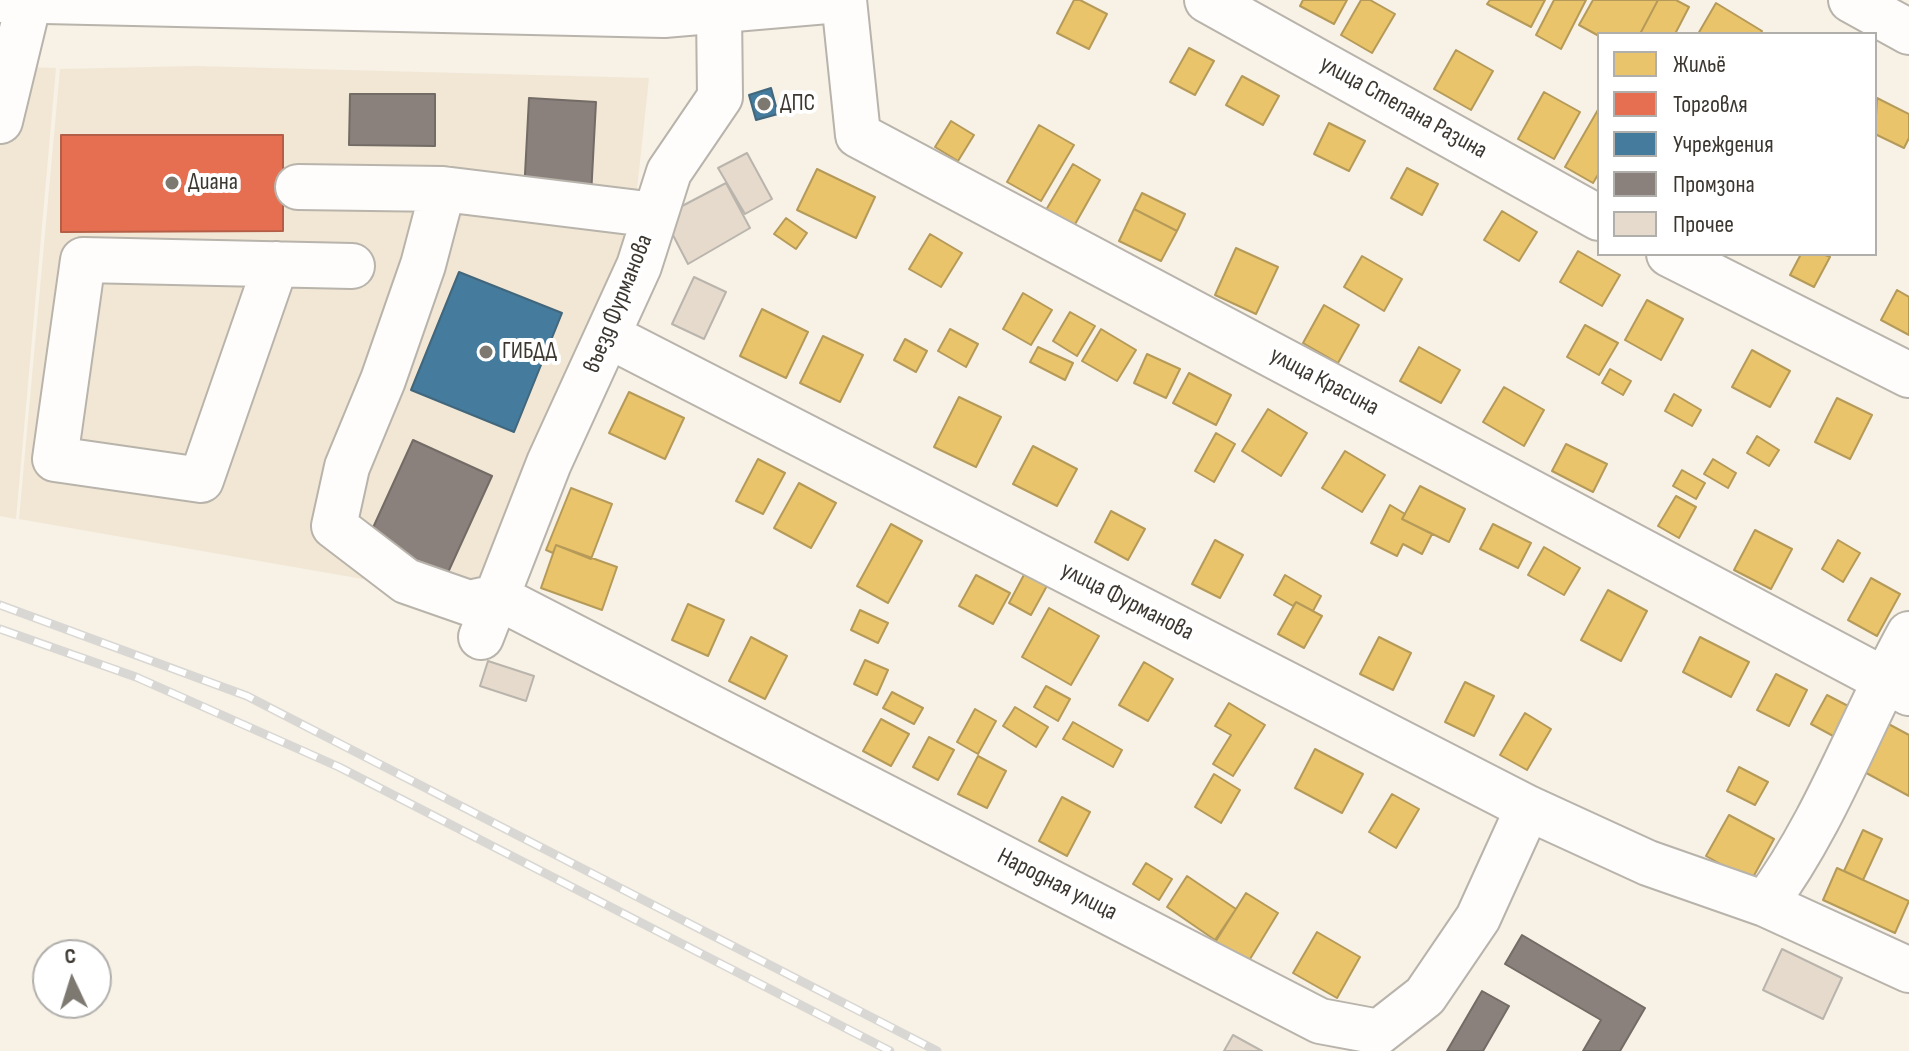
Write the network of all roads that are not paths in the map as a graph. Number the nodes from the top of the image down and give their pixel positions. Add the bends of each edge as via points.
1 (0, 0) edge
2 (842, 0) edge
3 (1207, 0) edge
4 (1851, 0) edge
5 (29, 1) edge
6 (235, 3) edge
7 (416, 5) edge
8 (604, 7) edge
9 (719, 11) junction
10 (1909, 32) edge
11 (0, 121) edge
12 (298, 187) dead end
13 (443, 189) junction
14 (655, 215) junction
15 (1597, 217) edge
16 (1673, 256) edge
17 (276, 264) junction
18 (352, 266) dead end
19 (609, 336) junction
20 (1909, 375) edge
21 (497, 597) junction
22 (1909, 634) edge
23 (481, 637) dead end
24 (1896, 686) edge
25 (1528, 808) junction
26 (1765, 904) junction
27 (1909, 970) edge

1 - 5 street
2 - 9 street
2 - 24 street, улица Красина via 858,135
3 - 15 street, улица Степана Разина
4 - 10 street
5 - 6 street
5 - 11 street
6 - 7 street
7 - 8 street
8 - 9 street via 664,15
9 - 14 street, въезд Фурманова via 720,97 669,172
12 - 13 street
13 - 14 street
13 - 21 street via 423,265 347,467 334,526 406,581 469,603
14 - 19 street, въезд Фурманова
16 - 20 street
17 - 17 street via 83,260 55,459 201,480
17 - 18 street
19 - 21 street, въезд Фурманова via 549,463
19 - 25 street, улица Фурманова
21 - 23 street, въезд Фурманова
21 - 25 street, Народная улица via 1320,1021 1379,1032 1425,996 1478,918
22 - 24 street
24 - 26 street
25 - 26 street, улица Фурманова via 1648,863
26 - 27 street

